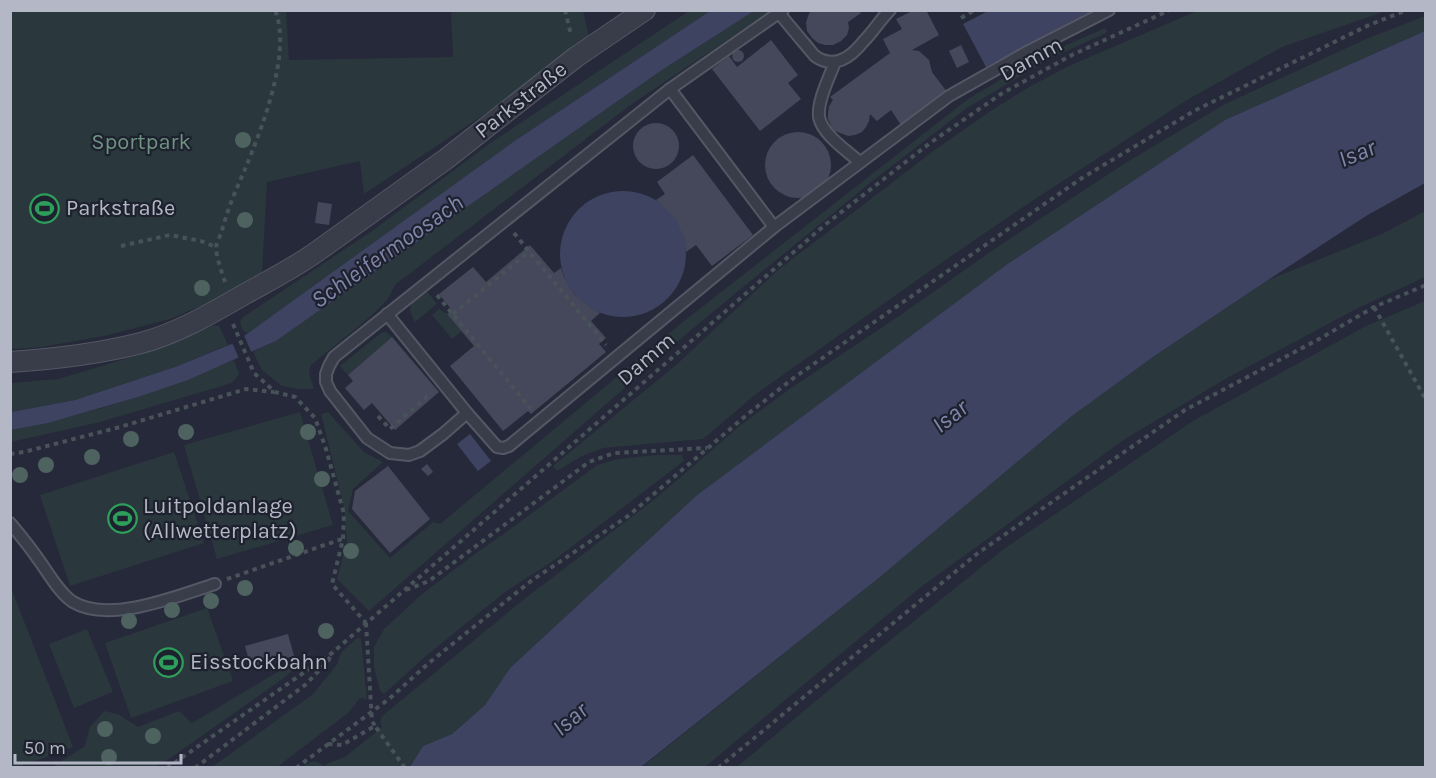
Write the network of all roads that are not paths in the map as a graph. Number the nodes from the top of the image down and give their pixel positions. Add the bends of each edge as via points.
1 (645, 10) edge
2 (890, 10) edge
3 (1109, 10) edge
4 (781, 12) edge
5 (835, 62) junction
6 (670, 89) junction
7 (860, 162) junction
8 (774, 227) junction
9 (387, 314) junction
10 (10, 362) edge
11 (467, 413) junction
12 (10, 523) edge
13 (215, 584) road end

1 - 10 street, Parkstraße via 229,315 142,342 67,358
2 - 5 lane via 852,55
3 - 7 lane via 949,96
4 - 5 lane via 815,55
4 - 6 lane
5 - 7 lane via 819,116 823,127
6 - 8 lane
6 - 9 lane
7 - 8 lane
8 - 11 lane via 509,446 497,447
9 - 11 lane
9 - 11 lane via 334,357 326,374 330,391 367,438 390,453 409,455 420,451
12 - 13 lane via 57,586 72,601 92,610 113,611 168,600

